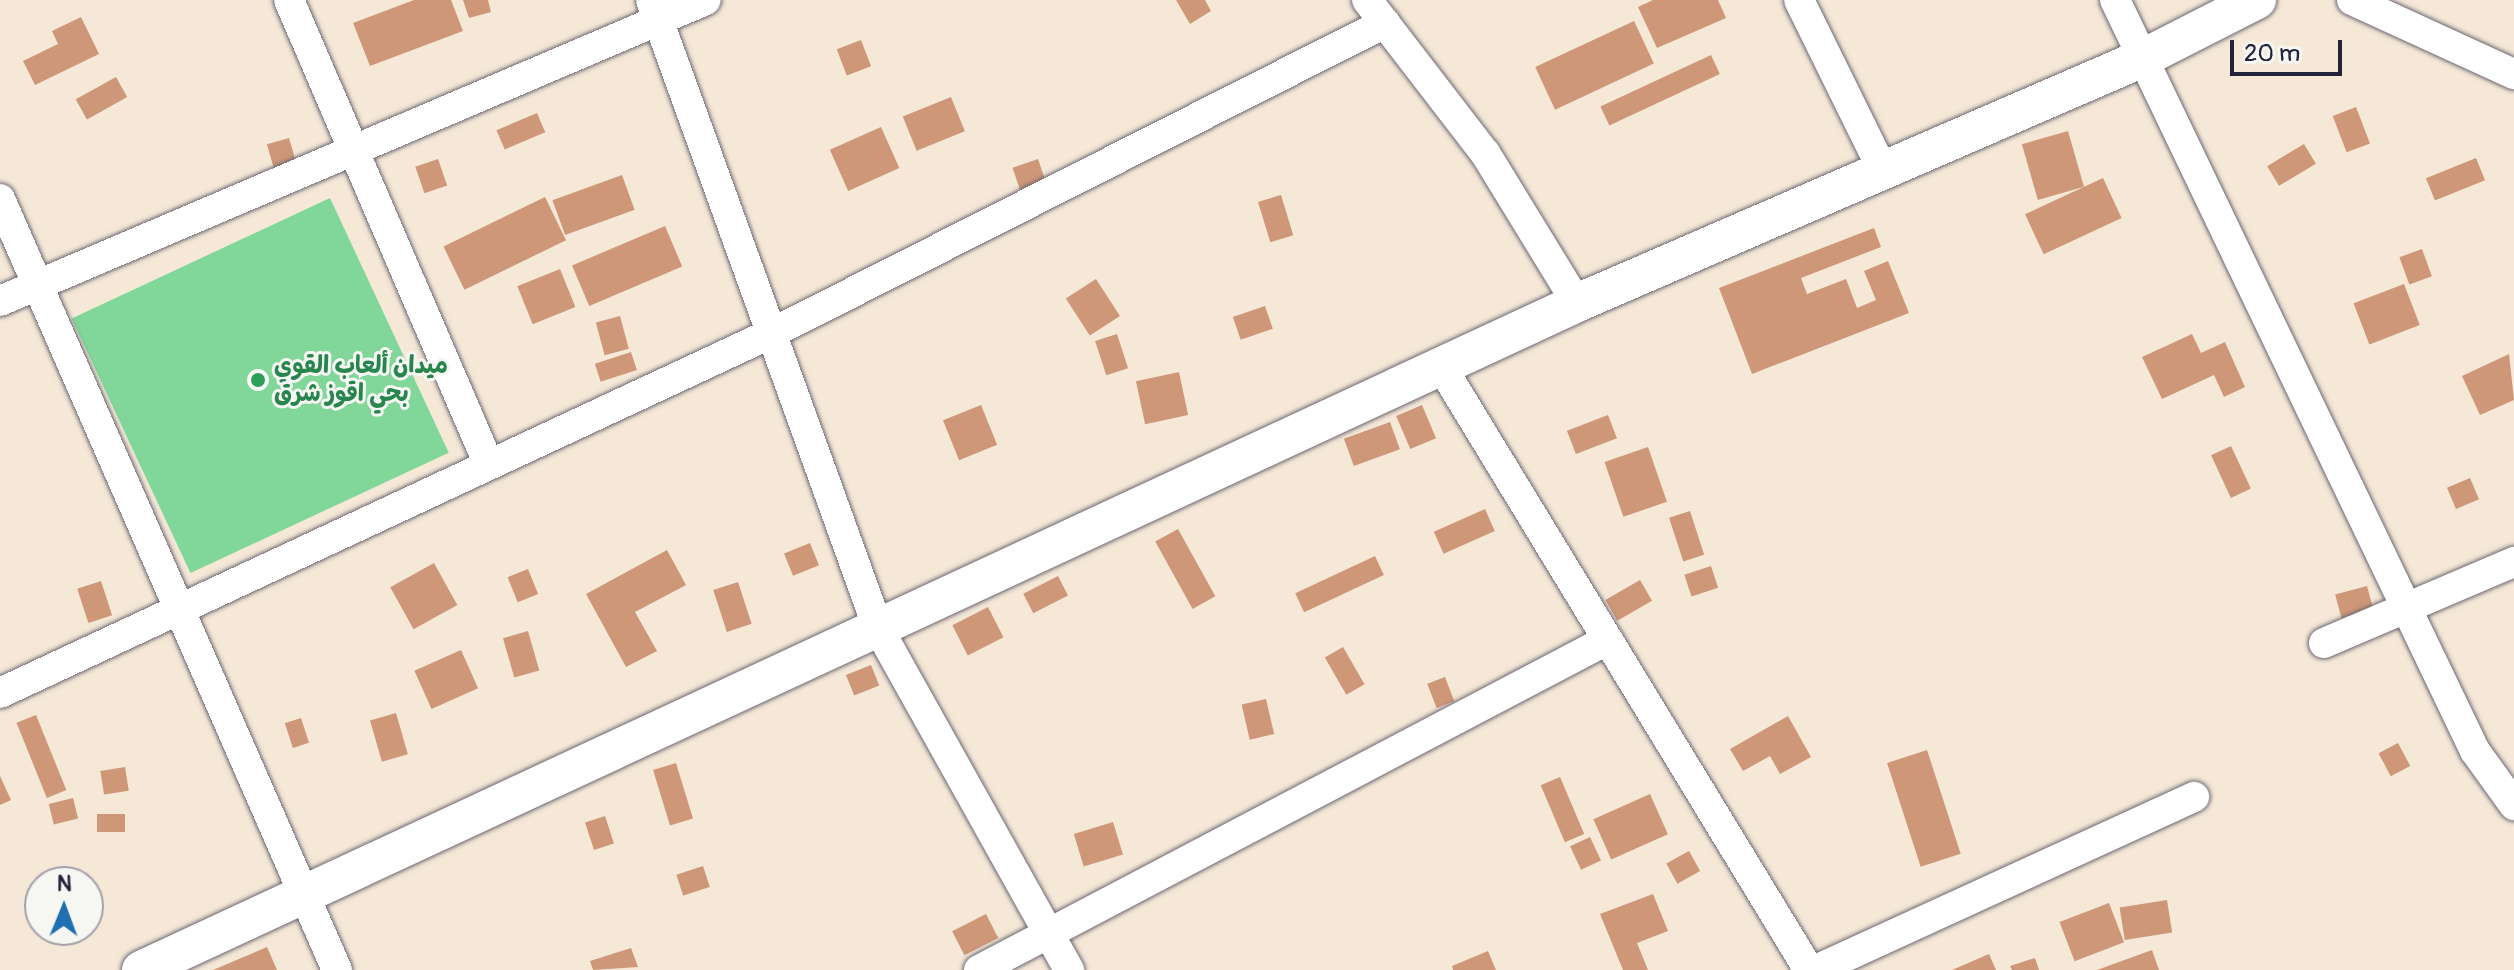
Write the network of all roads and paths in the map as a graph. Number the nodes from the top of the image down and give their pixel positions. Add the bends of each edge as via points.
1 (289, 0) edge
2 (706, 0) edge
3 (1799, 0) edge
4 (2115, 0) edge
5 (2257, 0) edge
6 (2352, 0) edge
7 (656, 11) edge
8 (1376, 12) edge
9 (2143, 58) junction
10 (2514, 74) edge
11 (354, 151) junction
12 (1881, 167) junction
13 (0, 199) edge
14 (38, 283) junction
15 (0, 301) edge
16 (1577, 303) junction
17 (772, 333) junction
18 (1441, 366) junction
19 (489, 465) junction
20 (2514, 562) edge
21 (2407, 609) junction
22 (180, 610) junction
23 (878, 628) junction
24 (1607, 640) junction
25 (2324, 643) dead end
26 (0, 693) edge
27 (2194, 797) dead end
28 (2514, 805) edge
29 (302, 891) junction
30 (1053, 937) junction
31 (141, 970) edge
32 (337, 970) edge
33 (979, 970) edge
34 (1069, 970) edge
35 (1809, 970) edge
36 (1816, 970) edge

1 - 11 street
2 - 7 street
3 - 12 street
4 - 9 street
5 - 9 street
6 - 10 street
7 - 11 street
7 - 17 street
8 - 16 street via 1485,153
8 - 17 street
9 - 12 street
9 - 21 street
11 - 14 street
11 - 19 street
12 - 16 street
13 - 14 street
14 - 15 street
14 - 22 street
16 - 18 street
17 - 19 street
17 - 23 street
18 - 23 street
18 - 24 street
19 - 22 street
20 - 21 street
21 - 25 street
21 - 28 street via 2475,751
22 - 26 street
22 - 29 street
23 - 29 street
23 - 30 street
24 - 30 street
24 - 35 street
27 - 36 street
29 - 31 street
29 - 32 street
30 - 33 street
30 - 34 street

